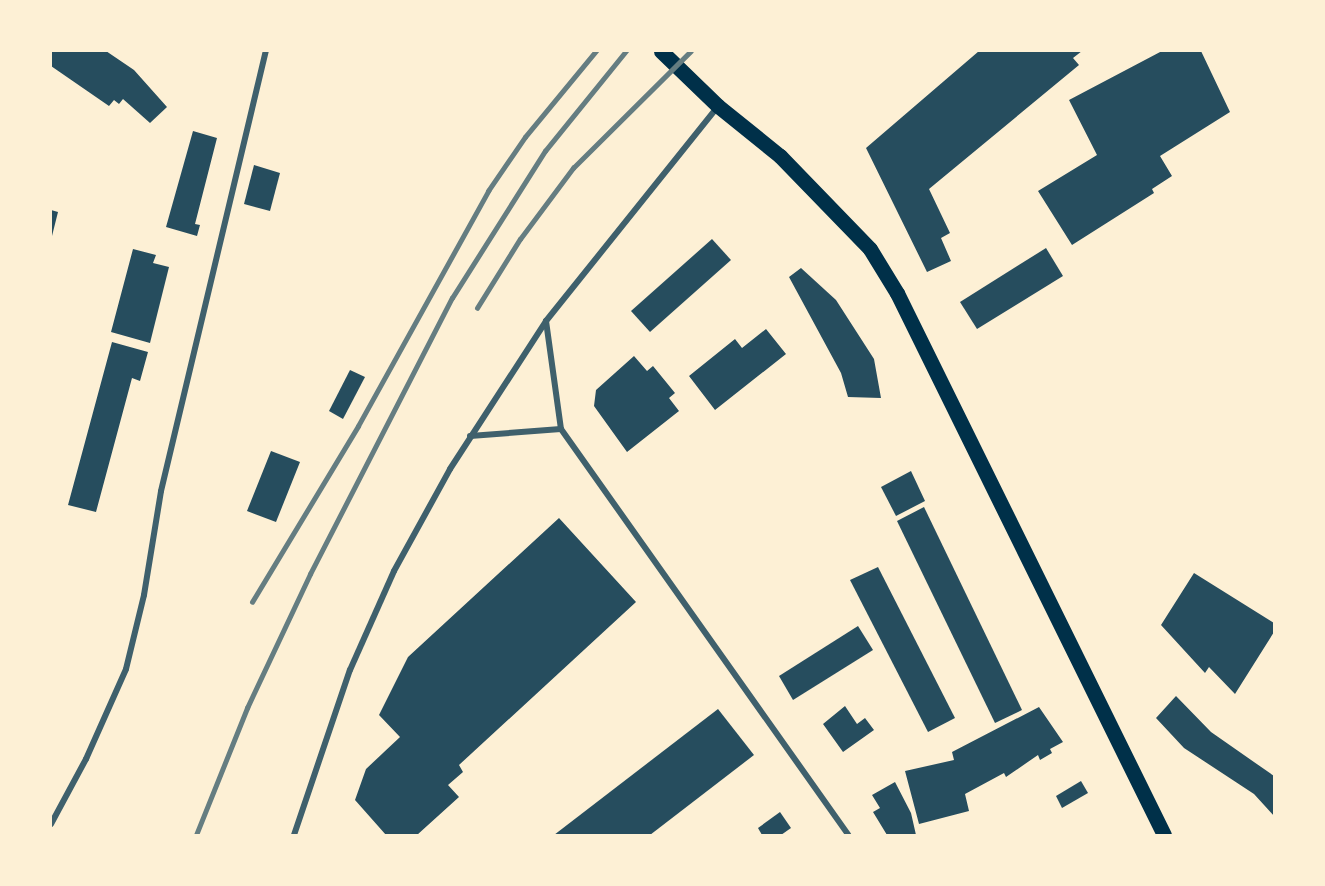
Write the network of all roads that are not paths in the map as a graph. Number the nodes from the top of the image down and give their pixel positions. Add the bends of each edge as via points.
1 (267, 51) edge
2 (661, 51) edge
3 (713, 102) junction
4 (546, 321) junction
5 (561, 429) junction
6 (470, 436) junction
7 (51, 824) edge
8 (294, 835) edge
9 (848, 835) edge
10 (1164, 835) edge

1 - 7 street via 161,491 144,595 126,669 86,759
2 - 3 main road
3 - 4 street
3 - 10 main road via 789,164 837,211 875,258 901,302
4 - 5 street
4 - 6 street
5 - 6 street
5 - 9 street
6 - 8 street via 394,571 350,670

